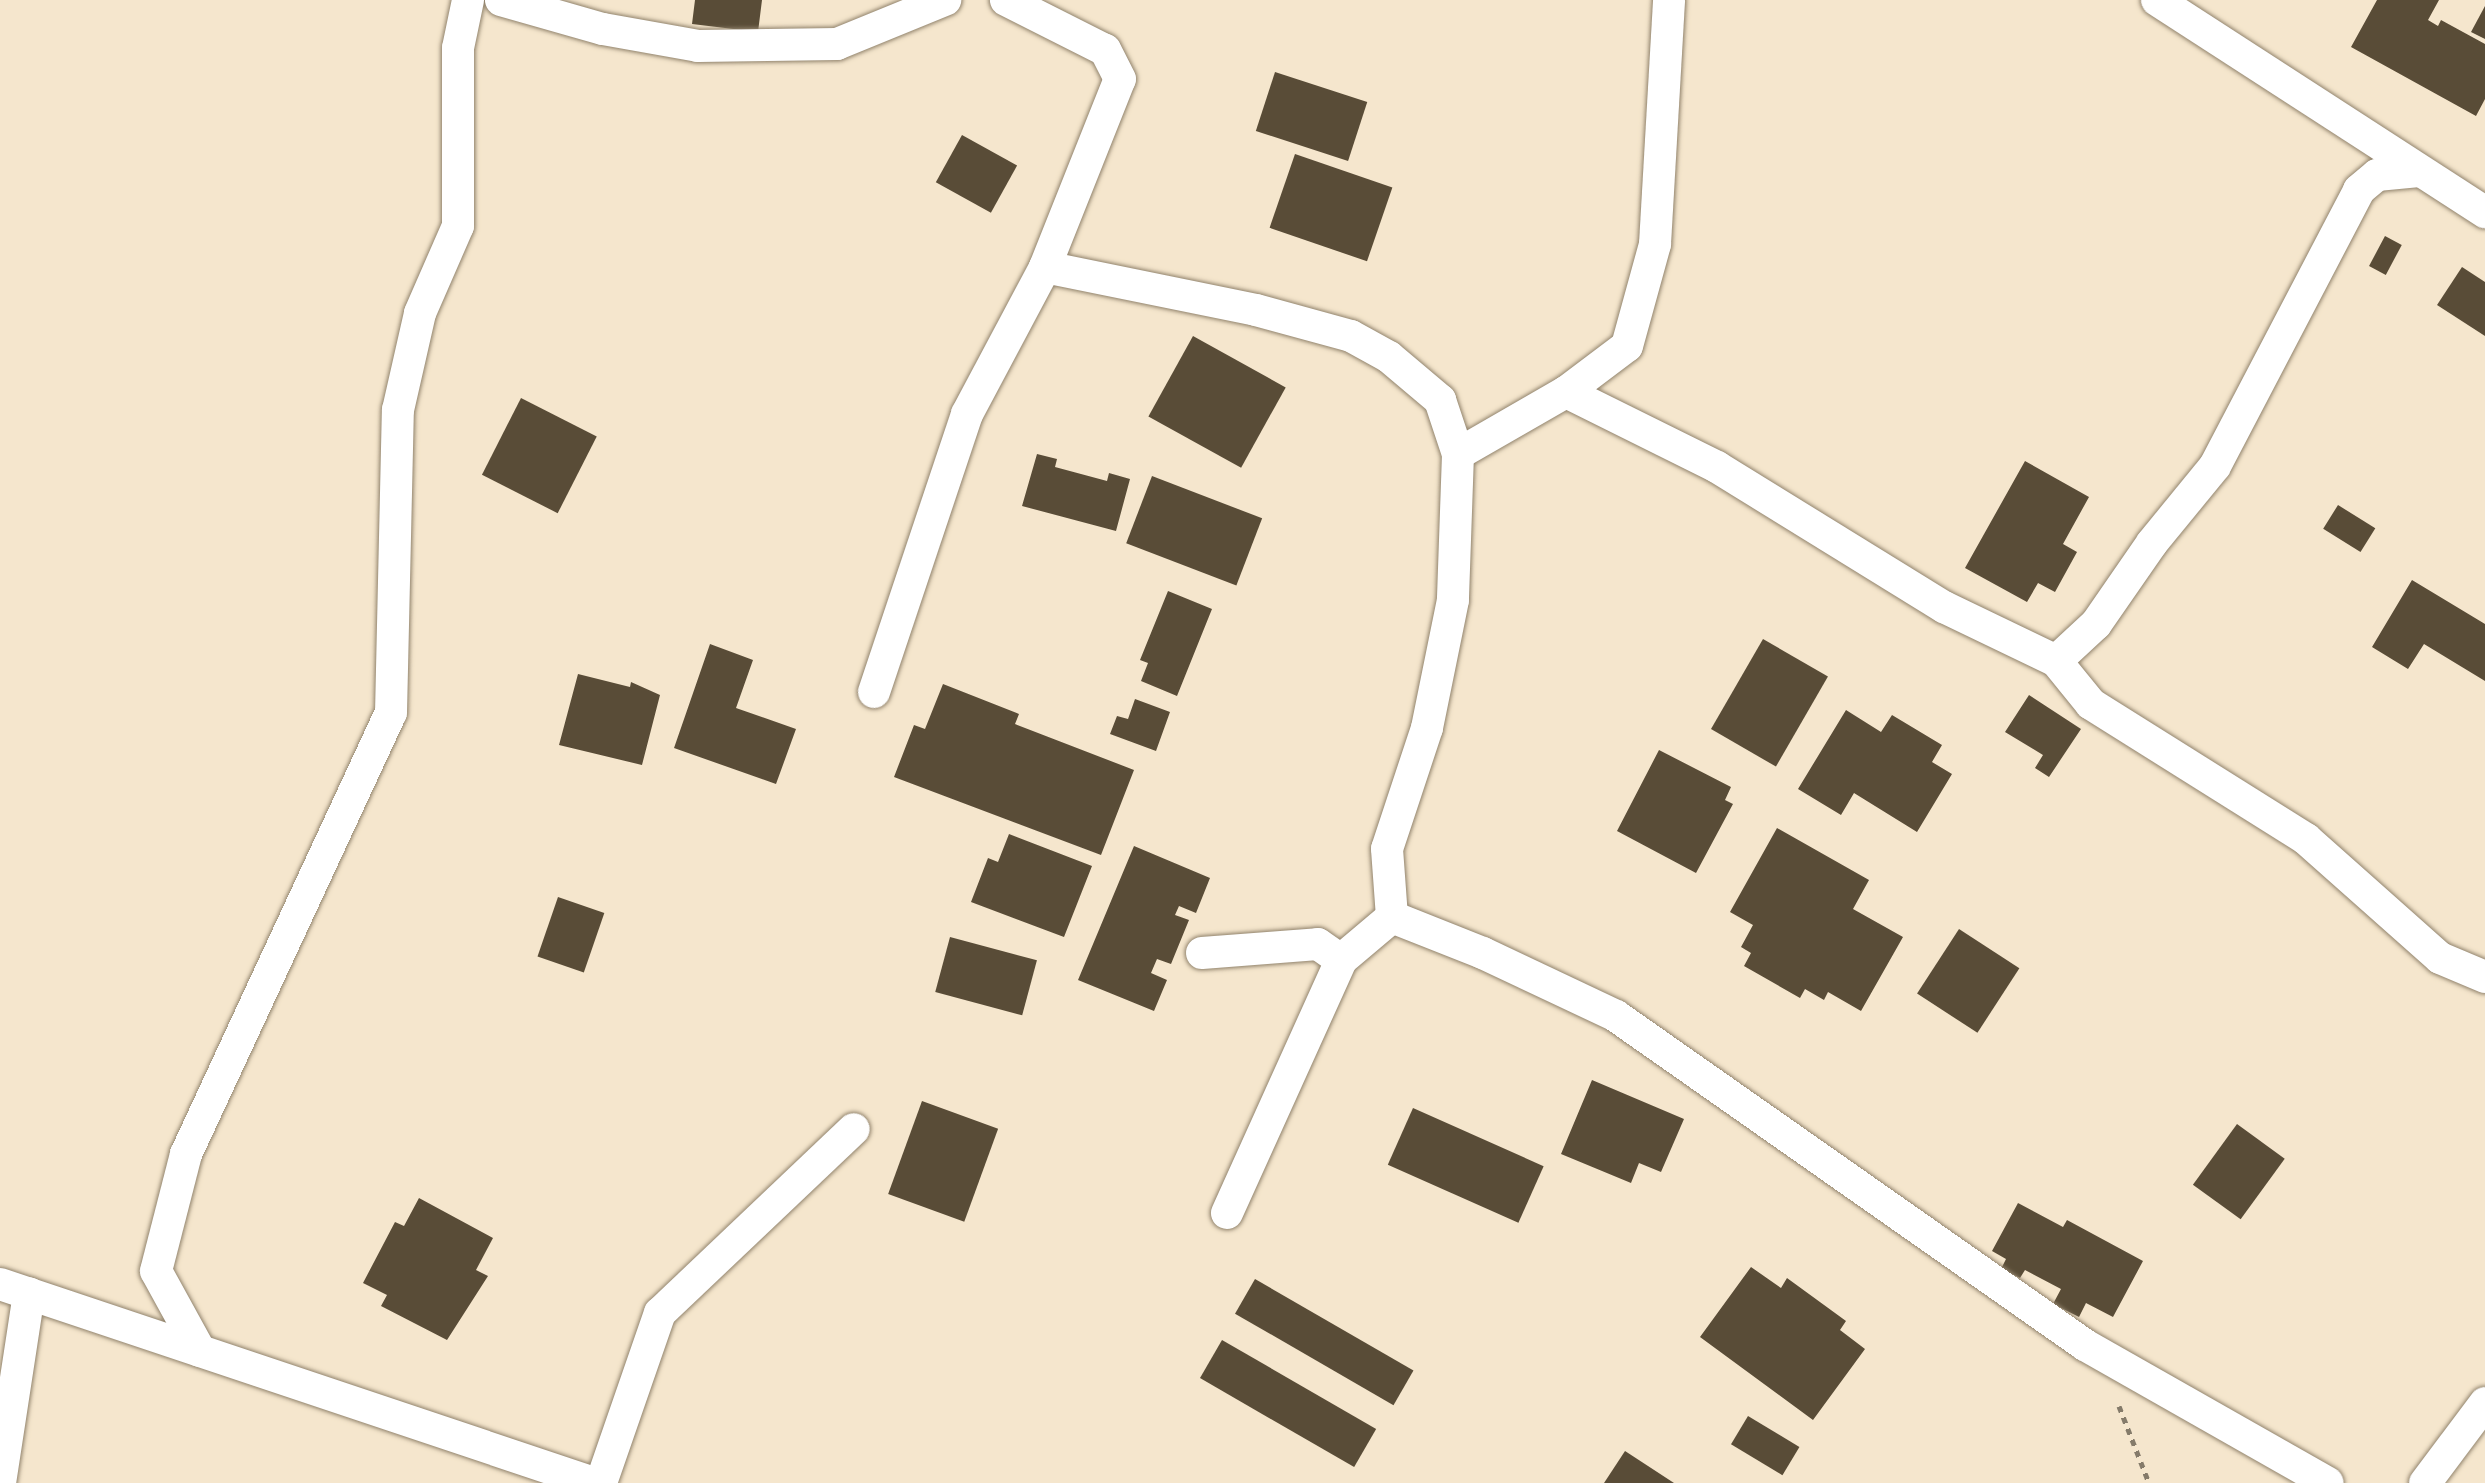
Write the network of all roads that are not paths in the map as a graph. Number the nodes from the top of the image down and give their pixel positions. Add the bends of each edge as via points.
1 (468, 0) edge
2 (501, 0) edge
3 (945, 0) edge
4 (1006, 0) edge
5 (1669, 0) edge
6 (2157, 0) edge
7 (2419, 171) junction
8 (2485, 212) edge
9 (1045, 267) junction
10 (1566, 392) junction
11 (1458, 454) junction
12 (2056, 661) junction
13 (874, 692) dead end
14 (1392, 917) junction
15 (1202, 953) dead end
16 (1341, 960) junction
17 (2485, 977) edge
18 (854, 1129) dead end
19 (1227, 1213) dead end
20 (15, 1288) edge
21 (200, 1351) junction
22 (2485, 1403) edge
23 (0, 1483) edge
24 (594, 1483) edge
25 (601, 1483) edge
26 (2328, 1483) edge
27 (2425, 1483) edge

1 - 21 street via 458,48 458,226 420,313 398,410 391,713 186,1154 156,1271
2 - 3 street via 603,29 698,46 837,44
4 - 9 street via 1105,50 1120,79
5 - 10 street via 1655,244 1627,346
6 - 7 street
7 - 8 street
7 - 12 street via 2377,175 2359,190 2215,466 2096,624
9 - 11 street via 1241,307 1351,336 1389,357 1440,400
9 - 13 street via 967,414
10 - 11 street
10 - 12 street via 1717,467 1944,607
11 - 14 street via 1460,516 1453,600 1427,728 1387,849
12 - 17 street via 2091,704 2306,839 2440,958
14 - 16 street
14 - 26 street via 1616,1016 2085,1345
15 - 16 street via 1318,944
16 - 19 street
18 - 25 street via 660,1313
20 - 21 street
20 - 23 street
21 - 24 street
22 - 27 street

